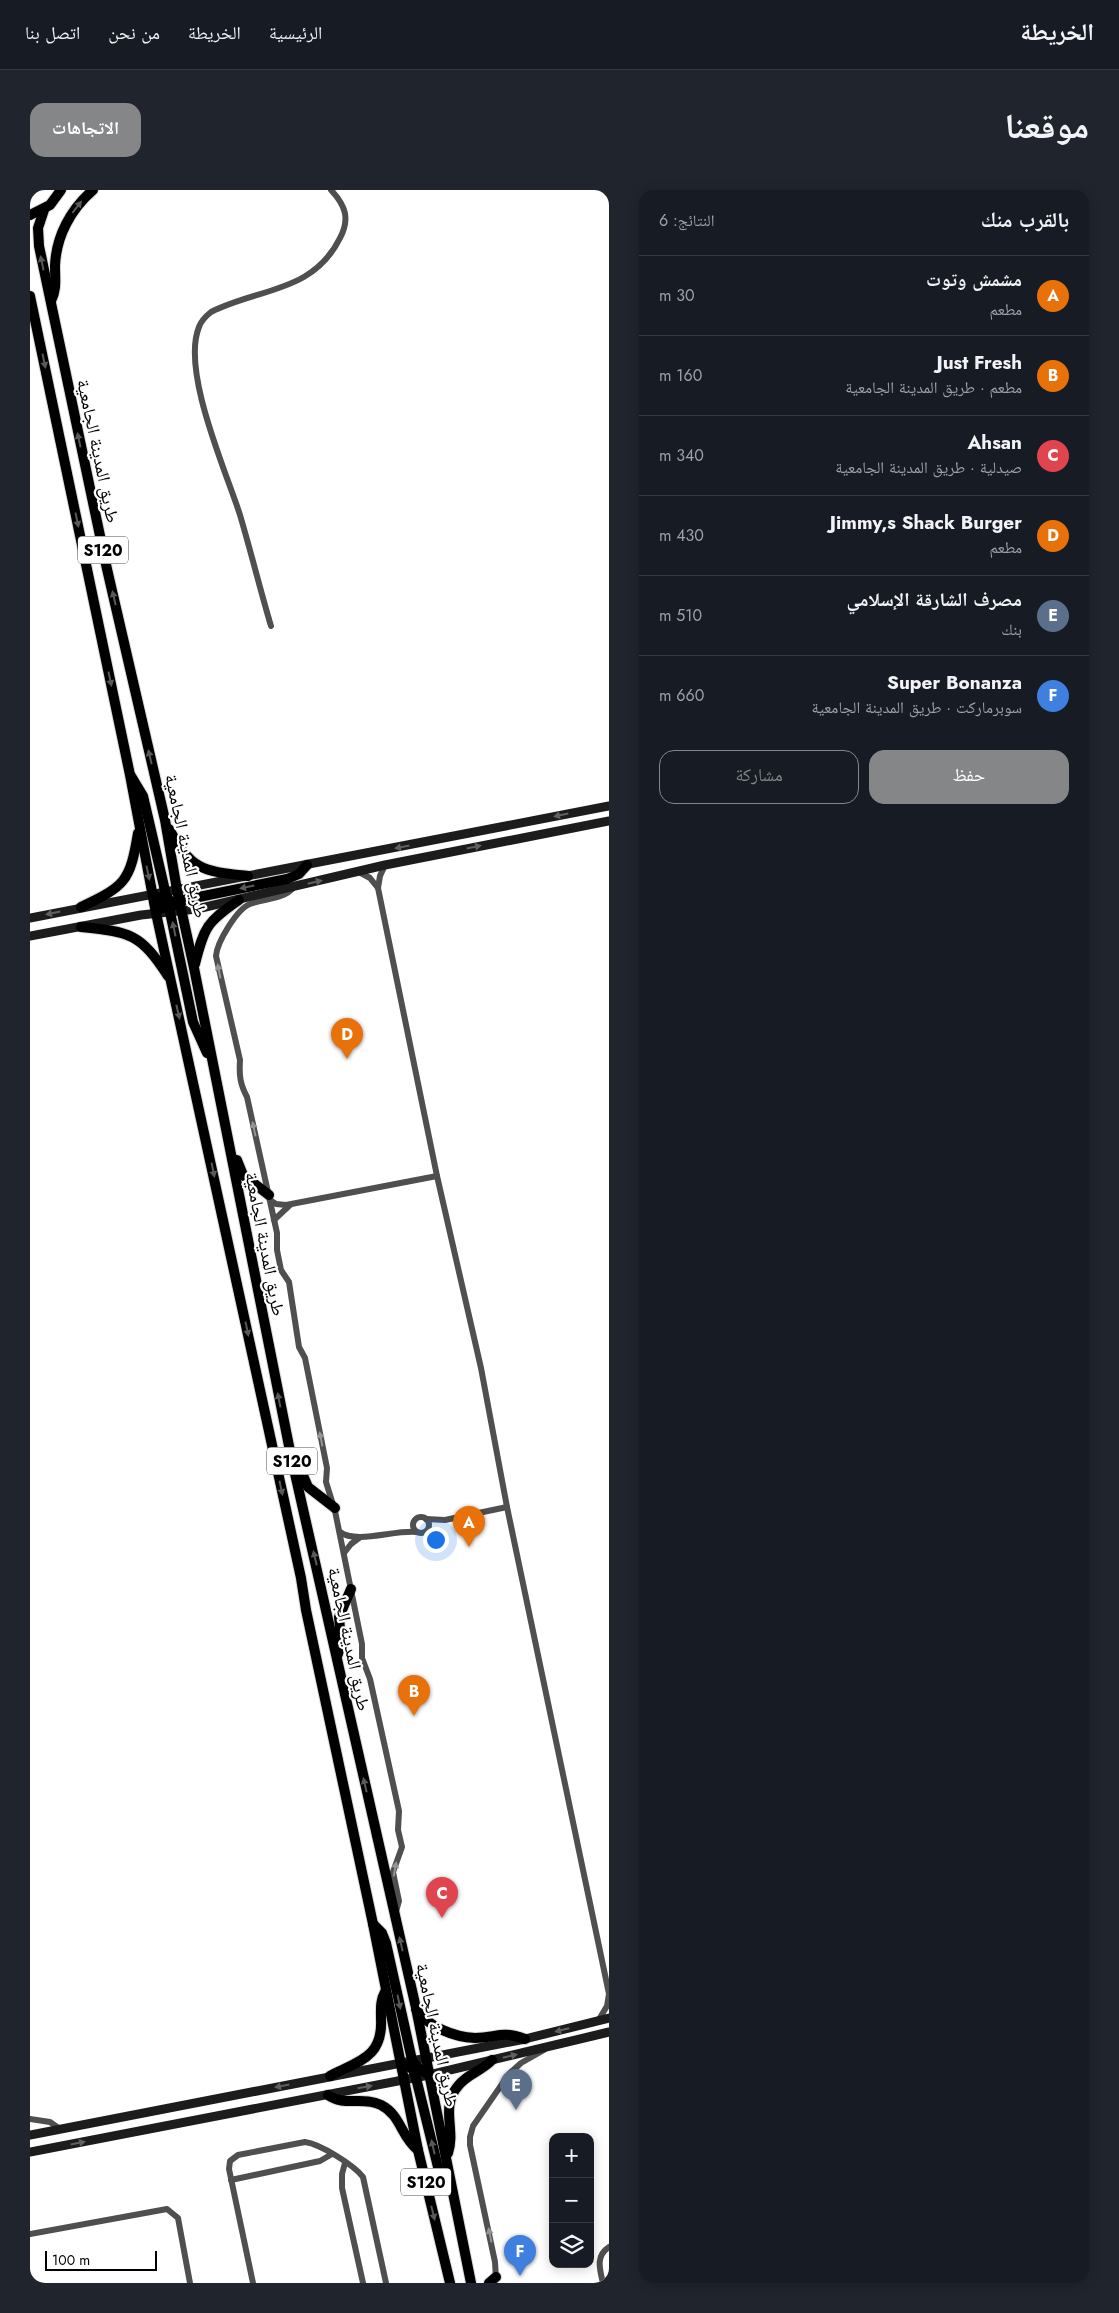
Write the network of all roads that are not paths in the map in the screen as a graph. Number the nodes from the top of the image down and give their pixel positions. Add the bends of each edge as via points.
1 (94, 190) edge
2 (331, 190) edge
3 (61, 191) edge
4 (44, 210) junction
5 (30, 215) edge
6 (30, 300) edge
7 (50, 302) junction
8 (271, 626) dead end
9 (130, 775) junction
10 (609, 806) edge
11 (165, 820) junction
12 (609, 821) edge
13 (139, 827) junction
14 (307, 865) junction
15 (385, 865) junction
16 (359, 872) junction
17 (248, 876) junction
18 (294, 887) junction
19 (378, 888) junction
20 (165, 892) junction
21 (153, 894) junction
22 (238, 900) junction
23 (174, 904) junction
24 (81, 907) junction
25 (156, 913) junction
26 (30, 918) edge
27 (81, 927) junction
28 (30, 936) edge
29 (194, 968) junction
30 (171, 981) junction
31 (211, 1059) junction
32 (229, 1147) junction
33 (437, 1176) junction
34 (270, 1198) junction
35 (291, 1205) junction
36 (274, 1220) junction
37 (291, 1456) junction
38 (507, 1507) junction
39 (334, 1508) junction
40 (426, 1519) junction
41 (446, 1520) junction
42 (413, 1523) junction
43 (428, 1530) junction
44 (340, 1532) junction
45 (394, 1532) junction
46 (416, 1532) junction
47 (361, 1537) junction
48 (344, 1552) junction
49 (352, 1589) junction
50 (336, 1657) junction
51 (394, 1916) junction
52 (373, 1924) junction
53 (385, 1992) junction
54 (609, 1994) edge
55 (416, 2008) junction
56 (609, 2018) edge
57 (598, 2021) junction
58 (608, 2034) edge
59 (525, 2039) junction
60 (548, 2047) junction
61 (425, 2058) junction
62 (492, 2060) junction
63 (406, 2061) junction
64 (429, 2075) junction
65 (330, 2076) junction
66 (416, 2078) junction
67 (404, 2080) junction
68 (328, 2095) junction
69 (30, 2119) edge
70 (60, 2129) junction
71 (30, 2135) edge
72 (418, 2150) junction
73 (30, 2152) edge
74 (332, 2154) junction
75 (446, 2156) junction
76 (345, 2163) junction
77 (231, 2180) junction
78 (452, 2190) junction
79 (30, 2234) edge
80 (609, 2247) edge
81 (494, 2281) edge
82 (190, 2283) edge
83 (253, 2283) edge
84 (363, 2283) edge
85 (386, 2283) edge
86 (450, 2283) edge
87 (471, 2283) edge
88 (603, 2283) edge

7 -> 1 main road via 56,287 57,252 64,228 78,206
2 - 8 street via 342,203 346,220 338,243 324,262 295,283 211,312 196,336 197,370 205,412 240,516
3 - 4 main road
4 - 5 main road
7 -> 4 main road, طريق المدينة الجامعية / S120 via 38,240
6 -> 9 main road, طريق المدينة الجامعية / S120
11 -> 7 main road, طريق المدينة الجامعية / S120 via 104,559
9 - 13 main road, طريق المدينة الجامعية / S120
9 - 20 main road via 143,796
10 -> 14 main road
11 - 17 main road via 180,848 192,862 211,871
11 - 23 main road, طريق المدينة الجامعية / S120
15 -> 12 main road
13 -> 21 main road, طريق المدينة الجامعية / S120
13 - 24 main road via 133,861 126,877 112,892
14 - 17 main road
14 -> 23 main road via 299,874 287,879
15 - 16 main road
15 - 19 street
18 -> 16 main road
16 - 19 street
17 - 23 main road
18 - 22 main road
34 -> 18 street via 247,1097 242,1088 240,1060 216,950 245,906 285,895
19 - 33 street
20 - 21 main road
20 - 23 main road
21 - 23 main road
21 - 24 main road
21 - 25 main road, طريق المدينة الجامعية / S120
22 - 23 main road
22 - 29 main road via 209,924 202,936
23 - 25 main road
23 - 29 main road, طريق المدينة الجامعية / S120
31 -> 23 main road via 194,1022
24 -> 26 main road
25 - 27 main road
25 - 30 main road, طريق المدينة الجامعية / S120
27 - 28 main road
27 - 30 main road via 121,932 136,938 150,950
29 - 31 main road, طريق المدينة الجامعية / S120
30 -> 52 main road, طريق المدينة الجامعية / S120 via 210,1150
31 - 32 main road, طريق المدينة الجامعية / S120
32 - 34 main road via 243,1176
37 -> 32 main road, طريق المدينة الجامعية / S120
33 - 35 street
33 - 38 street via 481,1368
34 - 35 street via 279,1205
34 - 36 street
35 - 36 street
39 -> 36 street via 326,1482 326,1464 305,1358 296,1334 289,1282 281,1270
37 - 39 main road via 300,1467 306,1484
50 -> 37 main road, طريق المدينة الجامعية / S120
38 - 41 street
38 - 54 street
39 - 44 street
40 - 41 street
40 - 42 street via 420,1517
40 - 43 street
41 - 43 street
42 - 45 street
42 - 46 street
43 - 46 street via 423,1534
44 - 47 street via 350,1537
44 - 48 street
45 - 46 street
45 - 47 street
47 - 48 street
48 - 49 street
49 - 50 main road via 339,1617 340,1642
51 -> 49 street via 399,1905 393,1872 402,1847 398,1830 399,1811 370,1679 362,1658
51 -> 50 main road, طريق المدينة الجامعية / S120
55 -> 51 main road, طريق المدينة الجامعية / S120
52 - 53 main road, طريق المدينة الجامعية / S120
52 -> 63 main road via 386,1943
53 - 63 main road, طريق المدينة الجامعية / S120
53 - 65 main road via 381,2003 380,2037 375,2049 356,2064
54 - 57 street via 607,2006
55 - 59 main road via 434,2026 464,2036 479,2038 505,2034
55 - 61 main road, طريق المدينة الجامعية
56 - 57 main road
57 -> 59 main road
58 - 60 main road
59 - 61 main road
62 -> 60 main road
81 -> 60 street via 495,2262 470,2133 513,2070
61 - 63 main road
61 - 64 main road, طريق المدينة الجامعية
62 - 64 main road
62 - 75 main road via 461,2082 453,2092 448,2109 450,2144
63 - 64 main road
63 - 65 main road
63 - 66 main road
63 - 67 main road, طريق المدينة الجامعية / S120
64 - 66 main road
64 - 75 main road, طريق المدينة الجامعية
65 -> 70 main road
66 - 67 main road
78 -> 66 main road via 438,2168
68 -> 67 main road
67 - 72 main road, طريق المدينة الجامعية / S120
68 - 72 main road via 341,2101 369,2101 386,2108
73 -> 68 main road
69 - 70 street via 50,2122
70 - 71 main road
72 -> 86 main road, طريق المدينة الجامعية / S120
74 - 76 street
74 - 77 street via 323,2160
74 - 77 street via 316,2144 305,2142 238,2155 230,2161
75 - 78 main road, طريق المدينة الجامعية / S120
76 - 84 street via 342,2188
76 - 85 street via 364,2180
77 - 83 street
78 - 87 main road, طريق المدينة الجامعية / S120
79 - 82 street via 167,2209 178,2218
80 - 88 street via 600,2259

